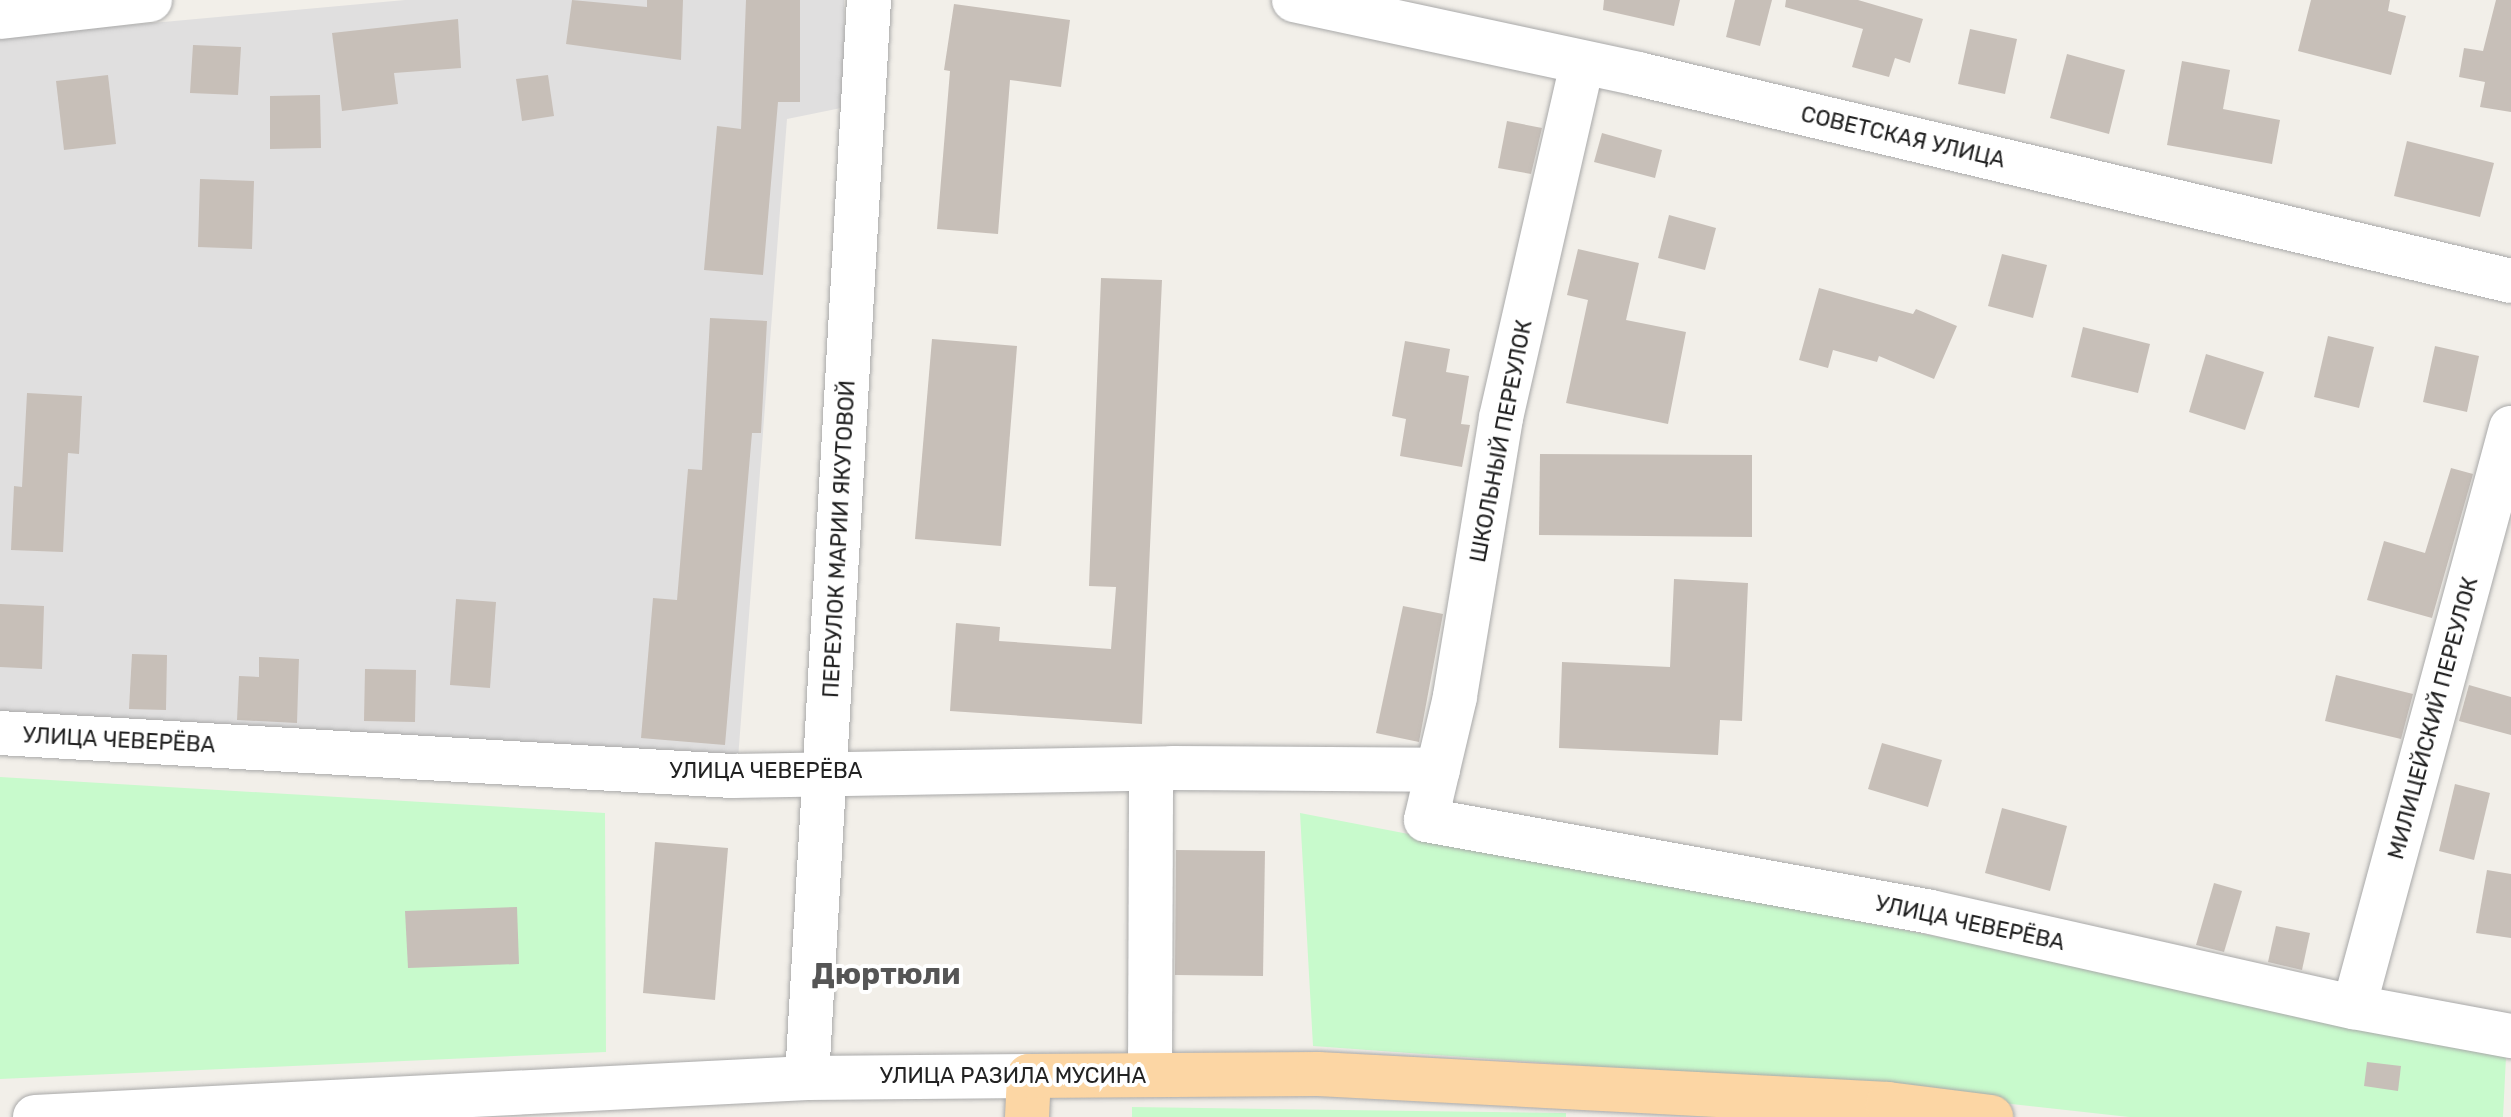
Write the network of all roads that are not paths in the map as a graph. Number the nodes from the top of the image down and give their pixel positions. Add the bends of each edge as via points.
1 (150, 0) edge
2 (869, 0) edge
3 (1294, 0) edge
4 (0, 17) edge
5 (1582, 64) junction
6 (2511, 281) edge
7 (2511, 428) edge
8 (0, 733) edge
9 (826, 770) junction
10 (1438, 770) junction
11 (1151, 771) junction
12 (1426, 820) joint
13 (2354, 1007) junction
14 (2511, 1036) edge
15 (1150, 1075) junction
16 (807, 1078) junction
17 (1028, 1096) edge
18 (35, 1117) edge
19 (1991, 1117) edge

1 - 4 street
2 - 9 street, ПЕРЕУЛОК МАРИИ ЯКУТОВОЙ
3 - 5 street, СОВЕТСКАЯ УЛИЦА
5 - 6 street, СОВЕТСКАЯ УЛИЦА
5 - 10 street, ШКОЛЬНЫЙ ПЕРЕУЛОК via 1501,418
7 - 13 street, МИЛИЦЕЙСКИЙ ПЕРЕУЛОК
8 - 9 street, УЛИЦА ЧЕВЕРЁВА via 733,776
9 - 11 street, УЛИЦА ЧЕВЕРЁВА
9 - 16 street, ПЕРЕУЛОК МАРИИ ЯКУТОВОЙ
10 - 11 street, УЛИЦА ЧЕВЕРЁВА
10 - 12 street, ШКОЛЬНЫЙ ПЕРЕУЛОК
11 - 15 street
12 - 13 street, УЛИЦА ЧЕВЕРЁВА via 1931,912
13 - 14 street, УЛИЦА ЧЕВЕРЁВА
15 - 17 main road, УЛИЦА РАЗИЛА МУСИНА
15 - 19 main road, УЛИЦА РАЗИЛА МУСИНА via 1318,1074 1888,1104
16 - 17 street, УЛИЦА РАЗИЛА МУСИНА
16 - 18 street, УЛИЦА РАЗИЛА МУСИНА

